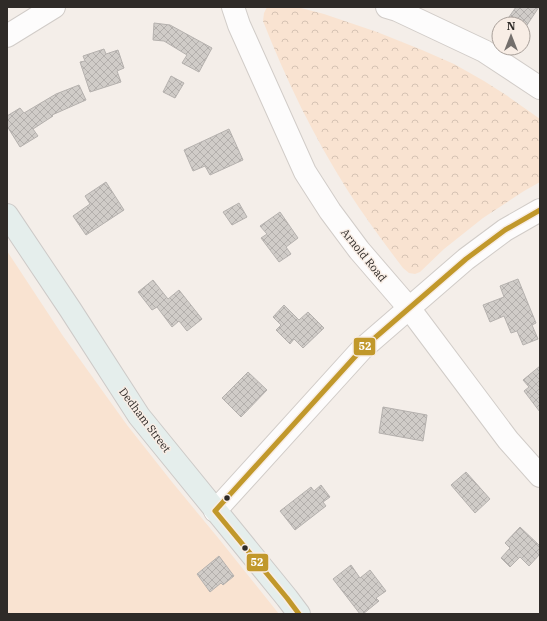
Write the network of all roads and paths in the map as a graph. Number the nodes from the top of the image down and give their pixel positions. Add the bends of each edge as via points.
1 (54, 7) edge
2 (233, 7) edge
3 (387, 7) edge
4 (7, 36) edge
5 (540, 88) edge
6 (540, 210) edge
7 (7, 216) edge
8 (409, 308) junction
9 (540, 476) edge
10 (215, 510) junction
11 (299, 614) edge

1 - 4 street
2 - 8 street, Arnold Road via 305,172 359,250
3 - 5 street via 484,52
6 - 8 street via 505,230 466,259
7 - 10 main road, Dedham Street via 140,416
8 - 9 street, Arnold Road via 508,440
8 - 10 street via 362,349
10 - 11 main road, Dedham Street

